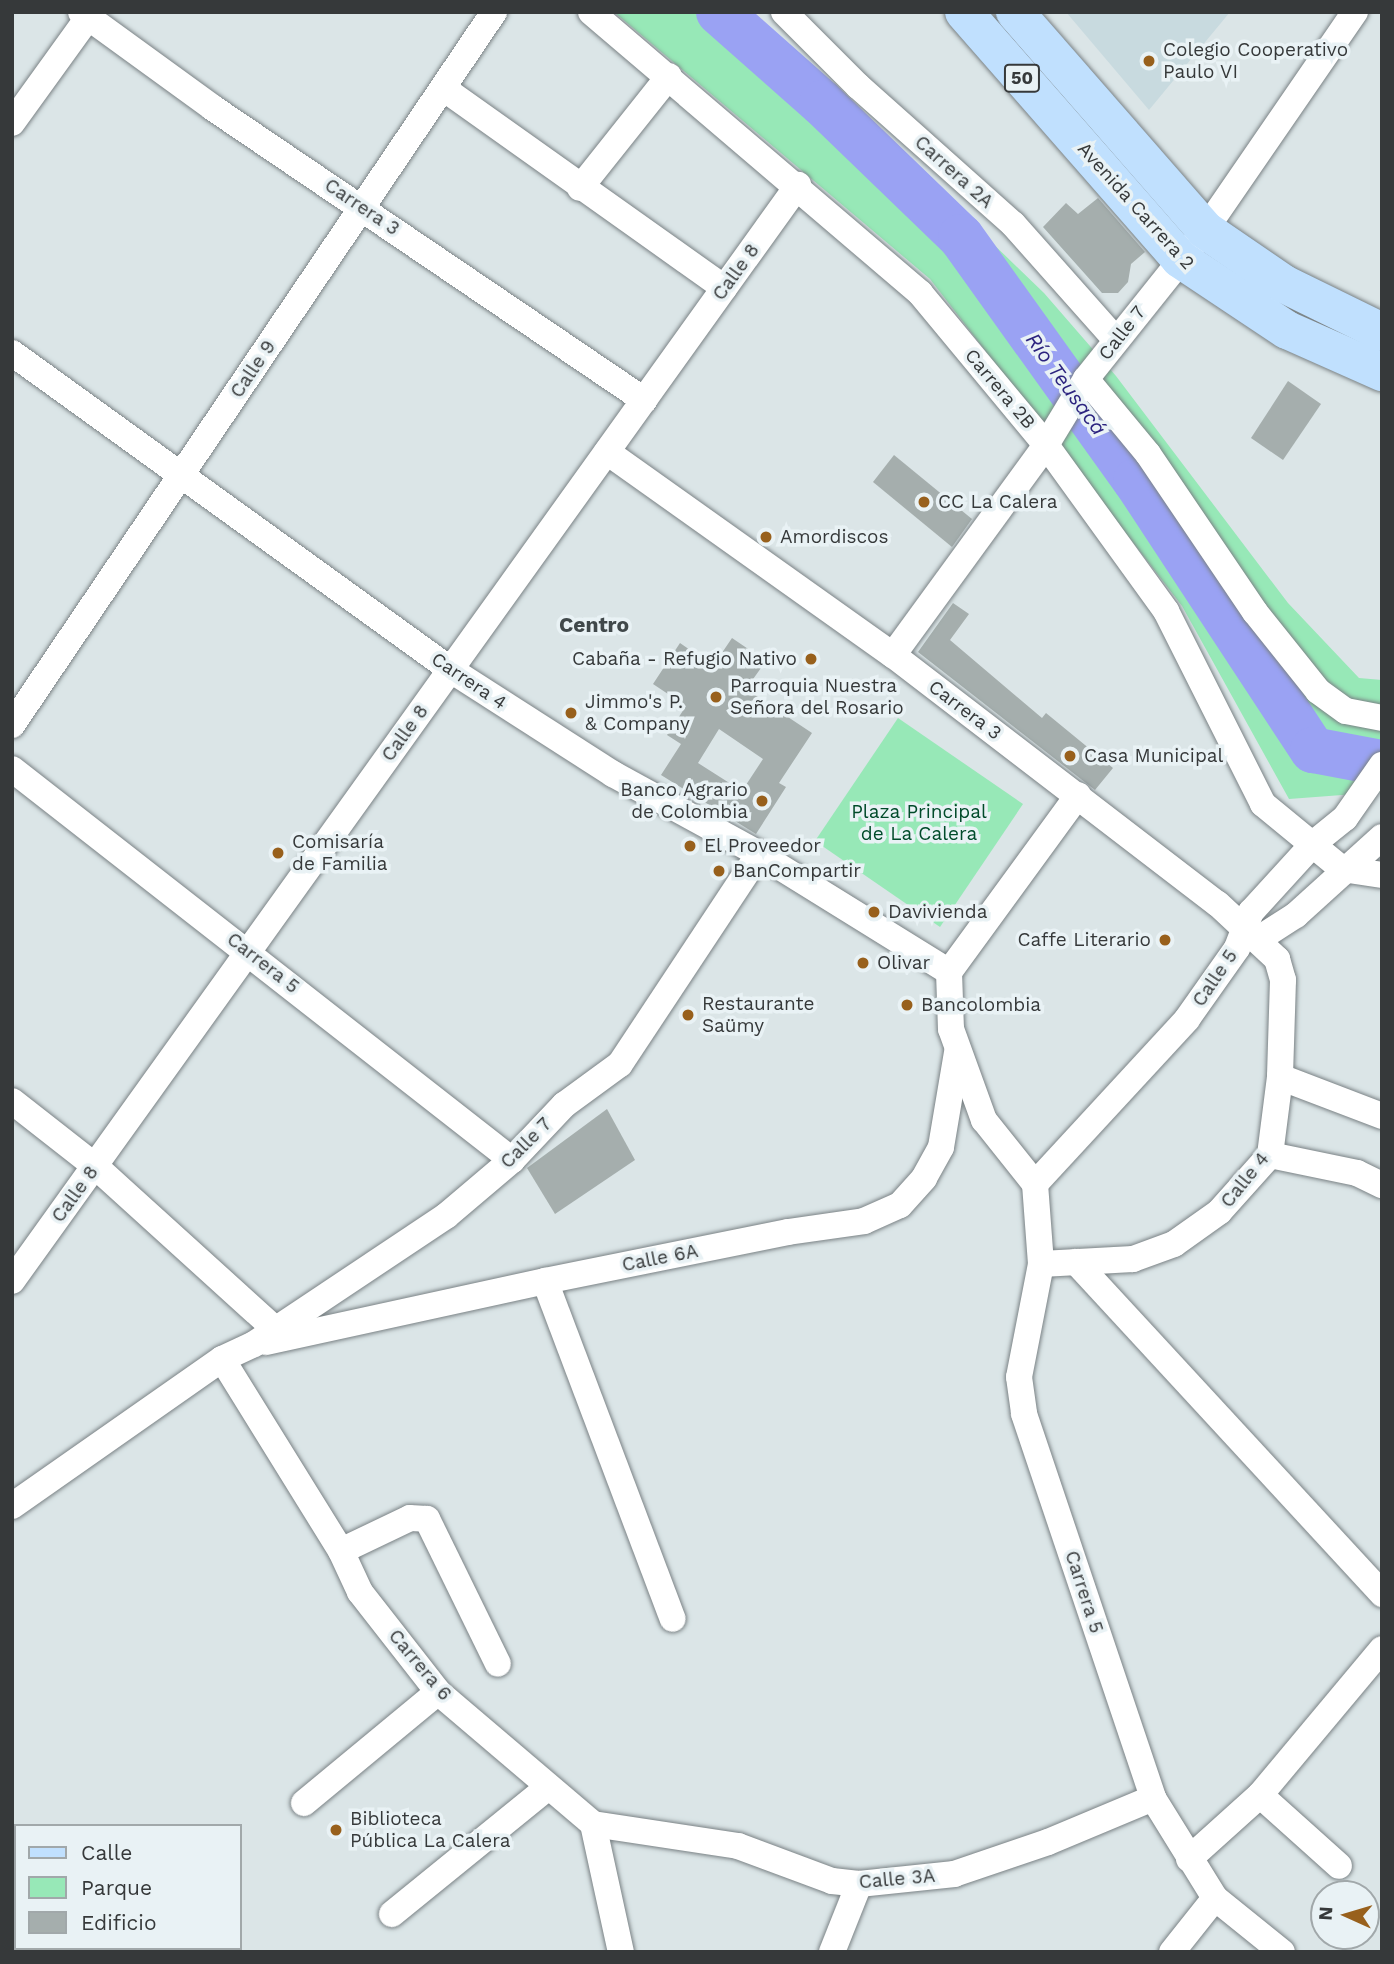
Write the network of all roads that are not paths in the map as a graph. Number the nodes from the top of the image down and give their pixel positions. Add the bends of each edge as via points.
1 (494, 12) edge
2 (591, 12) edge
3 (784, 12) edge
4 (964, 12) edge
5 (1015, 12) edge
6 (1354, 12) edge
7 (86, 14) edge
8 (669, 76) junction
9 (443, 88) junction
10 (12, 123) edge
11 (798, 185) junction
12 (580, 188) junction
13 (362, 207) junction
14 (1205, 230) junction
15 (1180, 259) junction
16 (724, 288) junction
17 (1374, 329) edge
18 (1116, 340) junction
19 (12, 353) edge
20 (1368, 367) edge
21 (1086, 379) junction
22 (645, 400) junction
23 (1046, 445) junction
24 (607, 452) junction
25 (181, 475) junction
26 (893, 655) junction
27 (450, 670) junction
28 (1382, 718) edge
29 (12, 725) edge
30 (1382, 765) edge
31 (12, 769) edge
32 (1078, 795) junction
33 (1382, 837) edge
34 (1314, 843) junction
35 (759, 854) junction
36 (1342, 869) junction
37 (1382, 875) edge
38 (1251, 935) junction
39 (248, 952) junction
40 (949, 972) junction
41 (957, 1052) junction
42 (1280, 1077) junction
43 (12, 1101) edge
44 (1382, 1116) edge
45 (1270, 1155) junction
46 (512, 1160) junction
47 (95, 1166) junction
48 (1035, 1184) junction
49 (1382, 1185) edge
50 (1076, 1262) junction
51 (1041, 1264) junction
52 (12, 1281) edge
53 (545, 1281) junction
54 (265, 1337) junction
55 (222, 1359) junction
56 (12, 1506) edge
57 (341, 1551) junction
58 (1382, 1594) edge
59 (673, 1619) dead end
60 (1382, 1649) edge
61 (498, 1664) dead end
62 (438, 1692) junction
63 (547, 1788) junction
64 (1260, 1796) junction
65 (1153, 1798) junction
66 (304, 1803) dead end
67 (593, 1824) junction
68 (1189, 1859) junction
69 (1339, 1866) dead end
70 (859, 1884) junction
71 (1215, 1898) junction
72 (392, 1914) dead end
73 (621, 1952) edge
74 (832, 1952) edge
75 (1172, 1952) edge
76 (1282, 1952) edge

1 - 9 street, Calle 9
2 - 8 street, Carrera 2B
3 - 18 street, Carrera 2A via 858,86 1013,224
4 - 15 main road, Avenida Carrera 2 / 50
5 - 14 main road, Avenida Carrera 2 / 50
6 - 14 street, Calle 7
7 - 10 street
7 - 13 street, Carrera 3
8 - 11 street, Carrera 2B
8 - 12 street
9 - 12 street
9 - 13 street, Calle 9
11 - 16 street, Calle 8
11 - 23 street, Carrera 2B via 920,293
12 - 16 street
13 - 22 street, Carrera 3
13 - 25 street, Calle 9
14 - 15 street, Calle 7
14 - 17 main road, Avenida Carrera 2 / 50 via 1284,284
15 - 18 street, Calle 7
15 - 20 main road, Avenida Carrera 2 / 50 via 1287,330
16 - 22 street, Calle 8
17 - 20 main road
18 - 21 street, Calle 7
19 - 25 street, Carrera 4
21 - 23 street, Calle 7
21 - 28 street via 1148,454 1255,612 1318,691 1346,711
22 - 24 street, Calle 8
23 - 26 street, Calle 7
23 - 34 street, Carrera 2B via 1166,611 1263,804
24 - 26 street, Carrera 3
24 - 27 street, Calle 8
25 - 27 street, Carrera 4
25 - 29 street, Calle 9
26 - 32 street, Carrera 3
27 - 35 street, Carrera 4 via 613,774
27 - 39 street, Calle 8
30 - 34 street, Calle 5 via 1345,818
31 - 39 street, Carrera 5
32 - 38 street, Carrera 3
32 - 40 street
33 - 36 street
34 - 36 street
34 - 38 street, Calle 5 via 1251,912
35 - 40 street, Carrera 4
35 - 46 street, Calle 7 via 620,1064 564,1105
36 - 37 street
36 - 38 street via 1296,915
38 - 42 street, Calle 4 via 1277,959 1283,980
38 - 48 street, Calle 5 via 1187,1018
39 - 46 street, Carrera 5
39 - 47 street, Calle 8
40 - 41 street via 948,1000
41 - 48 street via 984,1120
41 - 53 street, Calle 6A via 941,1147 924,1178 900,1205 864,1222 788,1232
42 - 44 street
42 - 45 street, Calle 4
43 - 47 street
45 - 49 street via 1357,1173
45 - 50 street, Calle 4 via 1219,1212 1174,1244 1133,1259
46 - 54 street, Calle 7 via 446,1216
47 - 52 street, Calle 8
47 - 54 street
48 - 51 street, Carrera 5
50 - 51 street, Calle 4
50 - 58 street
51 - 65 street, Carrera 5 via 1019,1377 1024,1414
53 - 54 street, Calle 6A
53 - 59 street
54 - 55 street, Calle 7
55 - 56 street
55 - 57 street, Carrera 6
57 - 61 street via 410,1518 427,1519
57 - 62 street, Carrera 6 via 360,1592
60 - 64 street
62 - 63 street, Carrera 6
62 - 66 street
63 - 67 street, Carrera 6
63 - 72 street
64 - 68 street
64 - 69 street
65 - 68 street, Carrera 5
65 - 70 street, Calle 3A via 1048,1842 954,1874
67 - 70 street, Calle 3A via 738,1846 832,1881
67 - 73 street
68 - 71 street, Carrera 5
70 - 74 street
71 - 75 street
71 - 76 street, Carrera 5

